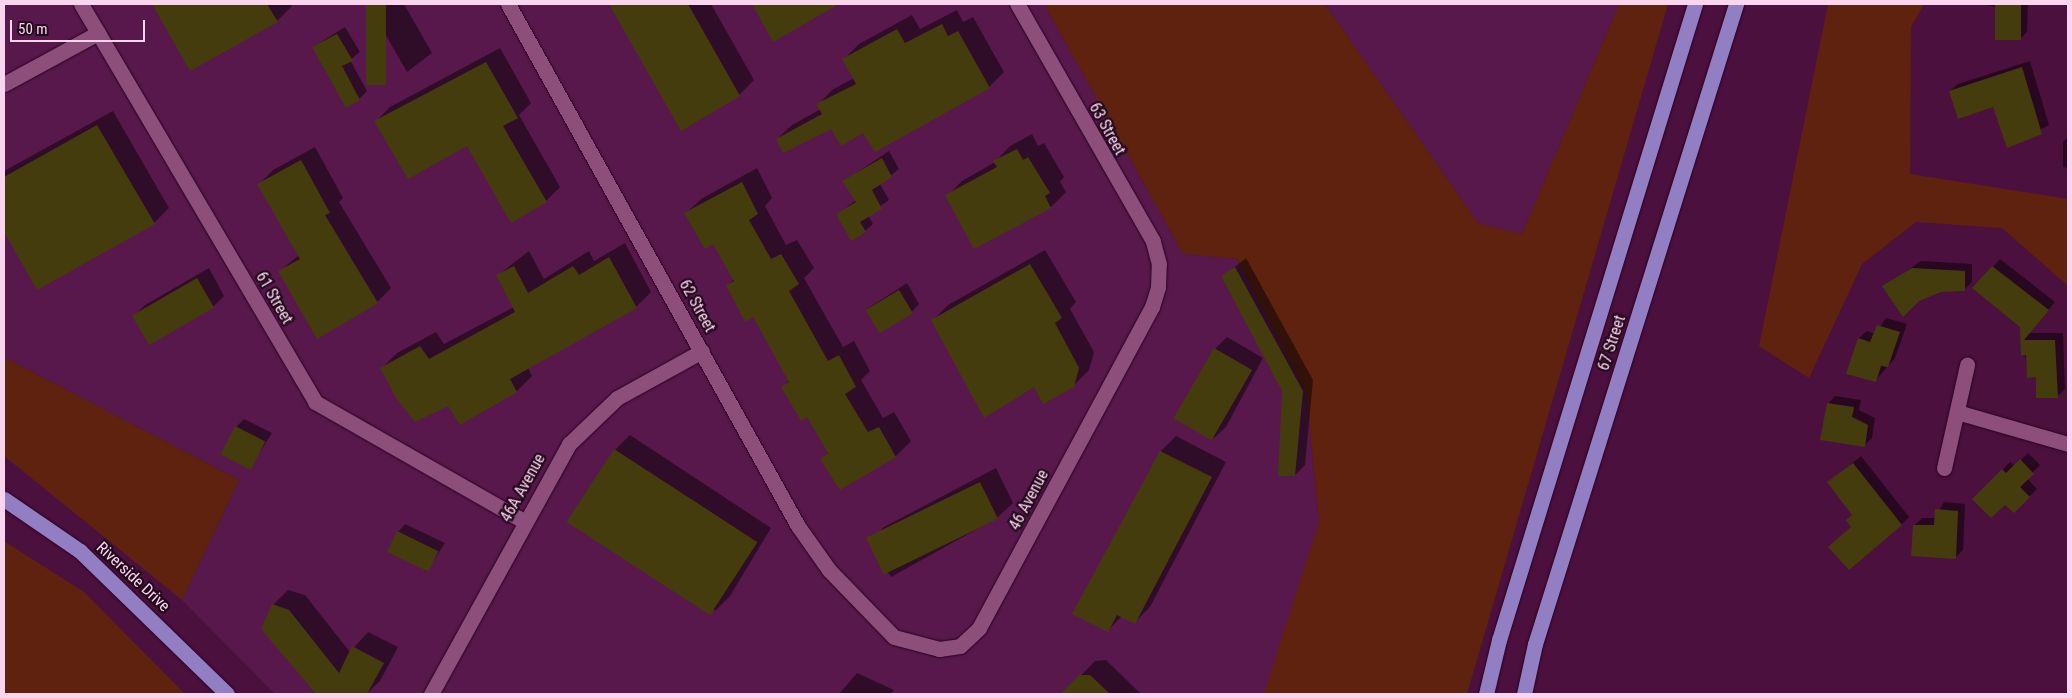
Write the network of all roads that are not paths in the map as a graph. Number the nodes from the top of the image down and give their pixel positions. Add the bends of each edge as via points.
1 (81, 4) edge
2 (508, 4) edge
3 (1018, 4) edge
4 (1695, 4) edge
5 (1736, 4) edge
6 (98, 33) junction
7 (4, 84) edge
8 (1160, 272) joint
9 (702, 351) junction
10 (1967, 365) dead end
11 (1957, 412) junction
12 (2068, 444) edge
13 (1944, 468) dead end
14 (4, 498) edge
15 (524, 521) junction
16 (870, 615) joint
17 (227, 694) edge
18 (431, 694) edge
19 (1486, 694) edge
20 (1524, 694) edge

1 - 6 street, 61 Street
2 - 9 street, 62 Street
3 - 8 street, 63 Street via 1153,240
4 - 19 main road, 67 Street via 1499,640
5 - 20 main road, 67 Street via 1535,644
6 - 7 street
6 - 15 street, 61 Street via 315,402
8 - 16 street, 46 Avenue via 1152,307 979,628 960,646 920,647 894,637
9 - 15 street, 46A Avenue via 595,415 568,444
9 - 16 street, 62 Street via 798,526 829,570
10 - 11 street
11 - 12 street
11 - 13 street
14 - 17 main road, Riverside Drive via 80,551
15 - 18 street, 46A Avenue

